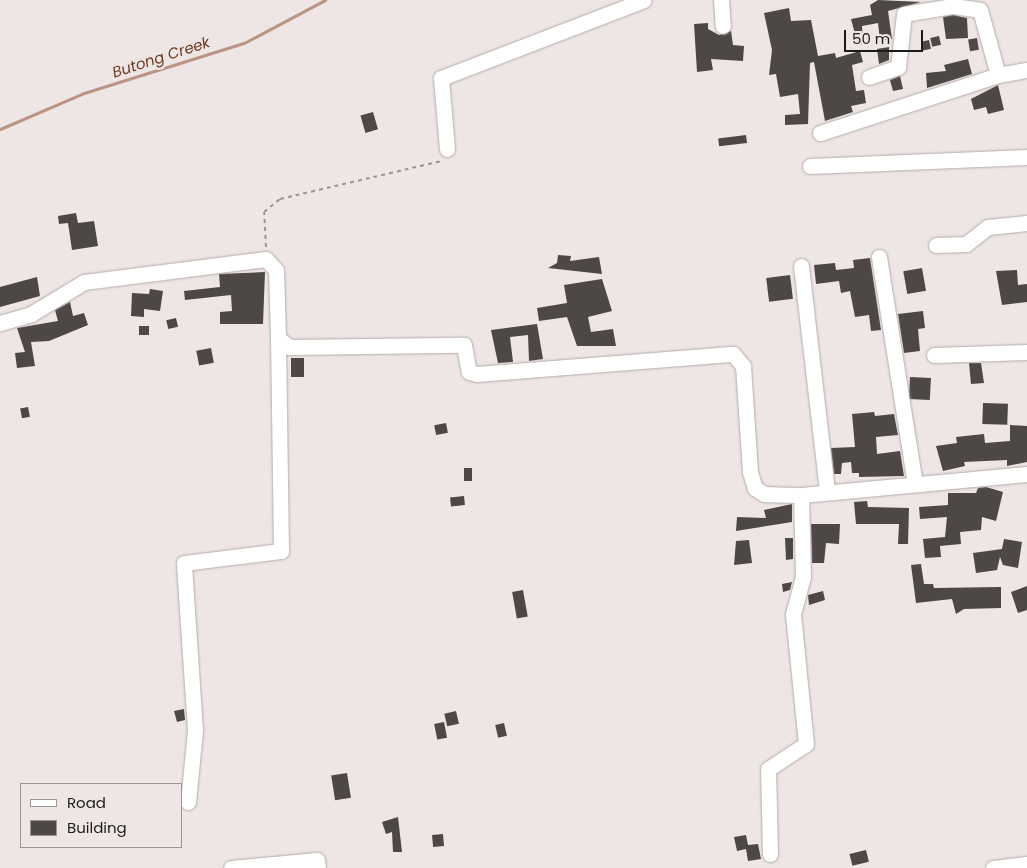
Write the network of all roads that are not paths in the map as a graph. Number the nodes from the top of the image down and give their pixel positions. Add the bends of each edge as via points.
1 (644, 0) edge
2 (721, 0) edge
3 (953, 3) edge
4 (723, 26) dead end
5 (1027, 70) edge
6 (998, 75) junction
7 (868, 77) dead end
8 (820, 133) dead end
9 (446, 149) road end
10 (1027, 157) edge
11 (810, 166) dead end
12 (1027, 223) edge
13 (936, 245) dead end
14 (879, 257) dead end
15 (801, 266) dead end
16 (0, 323) edge
17 (278, 338) junction
18 (1027, 352) edge
19 (934, 355) dead end
20 (1027, 474) edge
21 (915, 484) junction
22 (827, 492) junction
23 (801, 495) junction
24 (188, 802) dead end
25 (770, 854) dead end
26 (1027, 864) edge
27 (231, 868) edge
28 (318, 868) edge
29 (993, 868) edge

1 - 9 street via 441,78
2 - 4 street
3 - 6 street via 980,10
3 - 7 street via 904,14 898,67
5 - 6 street
6 - 8 street
10 - 11 street
12 - 13 street via 988,227 966,244
14 - 21 street
15 - 22 street
16 - 17 street via 31,314 84,282 266,259 276,270
17 - 23 street via 289,347 464,345 470,372 477,374 733,354 743,366 755,488 764,494
17 - 24 street via 281,551 184,563 195,730
18 - 19 street
20 - 21 street
21 - 22 street
22 - 23 street
23 - 25 street via 803,577 793,614 806,744 768,769
26 - 29 street
27 - 28 street via 317,860

